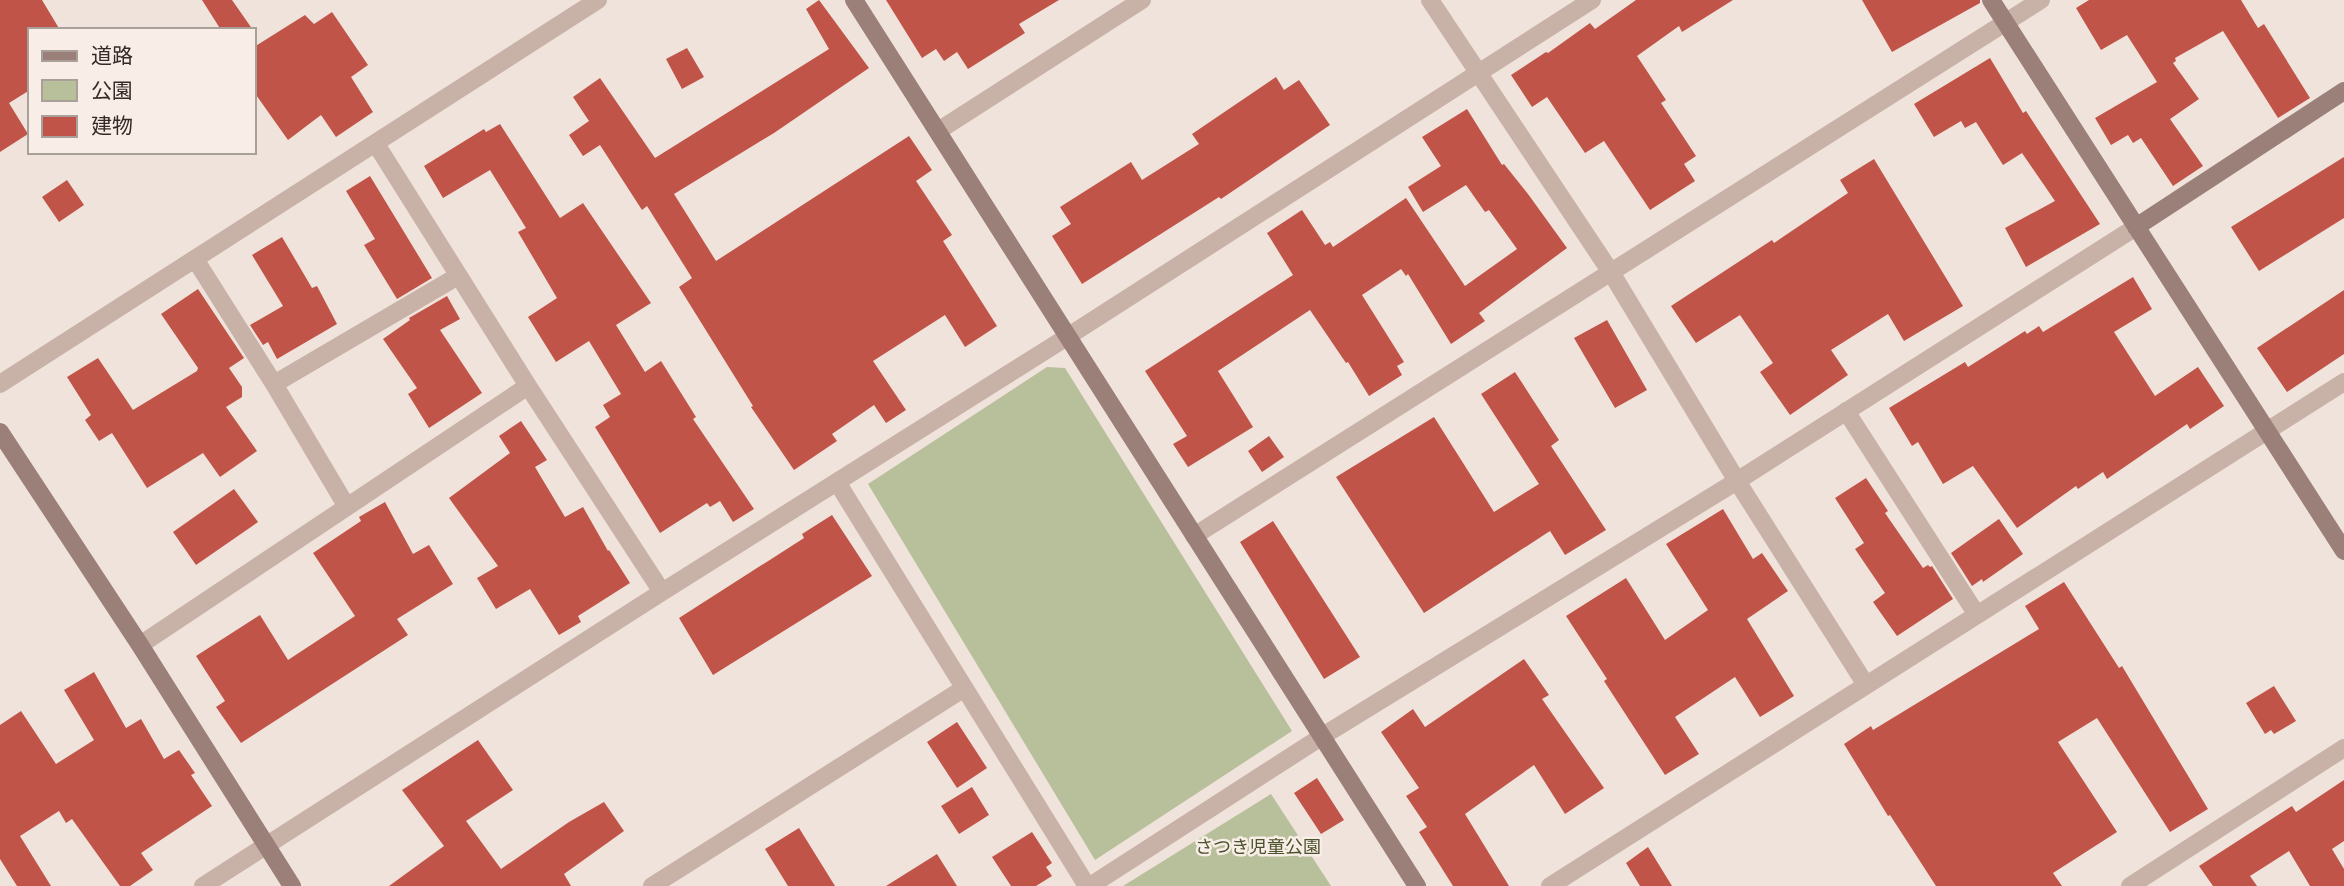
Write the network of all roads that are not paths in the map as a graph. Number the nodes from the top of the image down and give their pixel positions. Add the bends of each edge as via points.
1 (598, 0) edge
2 (854, 0) edge
3 (1142, 0) edge
4 (1430, 0) edge
5 (1592, 0) edge
6 (1991, 0) edge
7 (2041, 0) edge
8 (2006, 23) junction
9 (1476, 72) junction
10 (2344, 91) edge
11 (938, 131) junction
12 (376, 144) junction
13 (2136, 227) junction
14 (195, 260) junction
15 (1612, 274) junction
16 (458, 276) junction
17 (1067, 337) junction
18 (2344, 383) edge
19 (0, 384) edge
20 (274, 384) junction
21 (528, 386) junction
22 (1846, 411) junction
23 (2268, 431) junction
24 (1, 436) edge
25 (1737, 481) junction
26 (836, 482) junction
27 (347, 507) junction
28 (1194, 536) junction
29 (2344, 551) edge
30 (662, 592) junction
31 (1977, 615) junction
32 (140, 645) junction
33 (1866, 685) junction
34 (963, 689) junction
35 (1321, 737) junction
36 (2344, 748) edge
37 (266, 846) junction
38 (1560, 883) edge
39 (203, 886) edge
40 (292, 886) edge
41 (652, 886) edge
42 (1088, 886) edge
43 (1417, 886) edge
44 (2130, 886) edge

1 - 12 street
2 - 11 street
3 - 11 street
4 - 9 street
5 - 9 street
6 - 8 street
7 - 8 street
8 - 13 street
8 - 15 street via 1698,215
9 - 15 street
9 - 17 street
10 - 13 street
11 - 17 street
12 - 14 street
12 - 16 street
13 - 22 street
13 - 23 street
14 - 19 street
14 - 20 street
15 - 25 street
15 - 28 street
16 - 20 street
16 - 21 street
17 - 26 street
17 - 28 street
18 - 23 street
20 - 27 street
21 - 27 street
21 - 30 street
22 - 25 street
22 - 31 street
23 - 29 street
23 - 31 street
24 - 32 street
25 - 33 street
25 - 35 street
26 - 30 street
26 - 34 street
27 - 32 street
28 - 35 street
30 - 37 street
31 - 33 street
32 - 37 street
33 - 38 street
34 - 41 street
34 - 42 street
35 - 42 street
35 - 43 street
36 - 44 street
37 - 39 street
37 - 40 street

